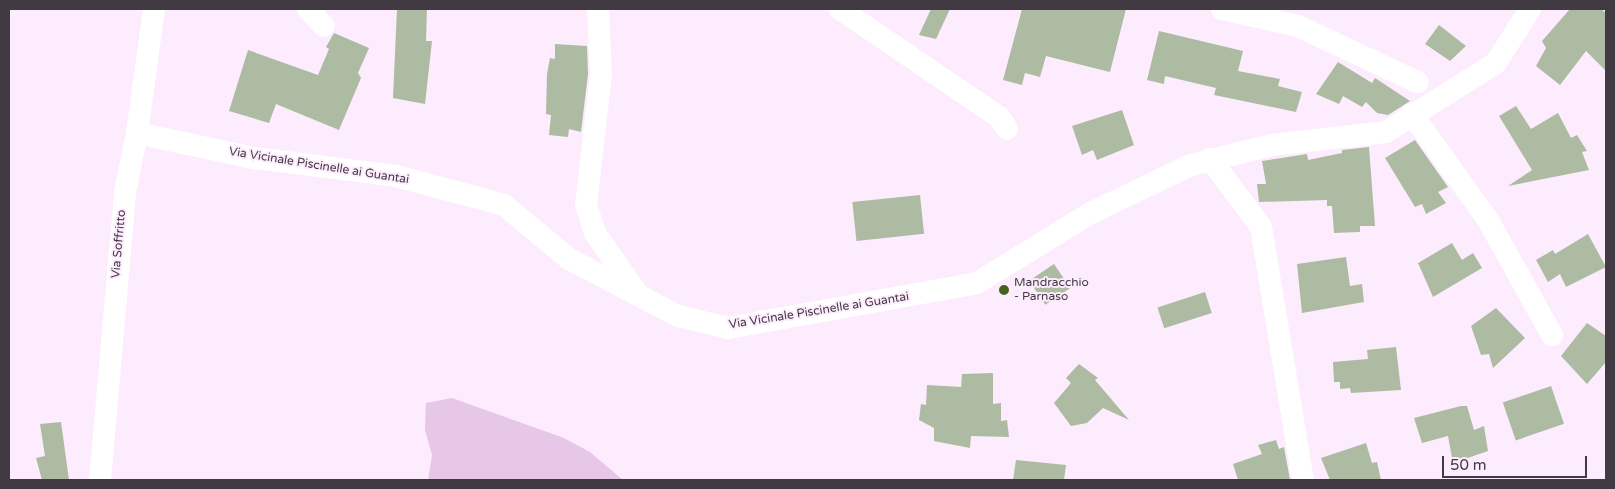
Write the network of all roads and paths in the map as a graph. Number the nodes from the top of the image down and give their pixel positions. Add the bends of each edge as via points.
1 (154, 9) edge
2 (308, 9) edge
3 (598, 9) edge
4 (840, 9) edge
5 (1222, 9) edge
6 (1530, 9) edge
7 (324, 26) dead end
8 (1417, 82) dead end
9 (1412, 114) junction
10 (1006, 129) dead end
11 (137, 133) junction
12 (1210, 159) junction
13 (640, 296) junction
14 (1552, 335) dead end
15 (100, 480) edge
16 (1303, 480) edge

1 - 11 street, Via Soffritto
2 - 7 street
3 - 13 street via 601,74 586,205 595,233
4 - 10 street via 999,117
5 - 8 street via 1298,26
6 - 9 street, Via Vicinale Piscinelle ai Guantai via 1496,63
9 - 12 street, Via Vicinale Piscinelle ai Guantai via 1386,132 1272,145
9 - 14 street via 1488,220
11 - 13 street, Via Vicinale Piscinelle ai Guantai via 254,158 396,176 504,205 568,259
11 - 15 street, Via Soffritto via 124,192
12 - 13 street, Via Vicinale Piscinelle ai Guantai via 1139,188 1089,214 977,283 728,328 678,316
12 - 16 street via 1261,227

